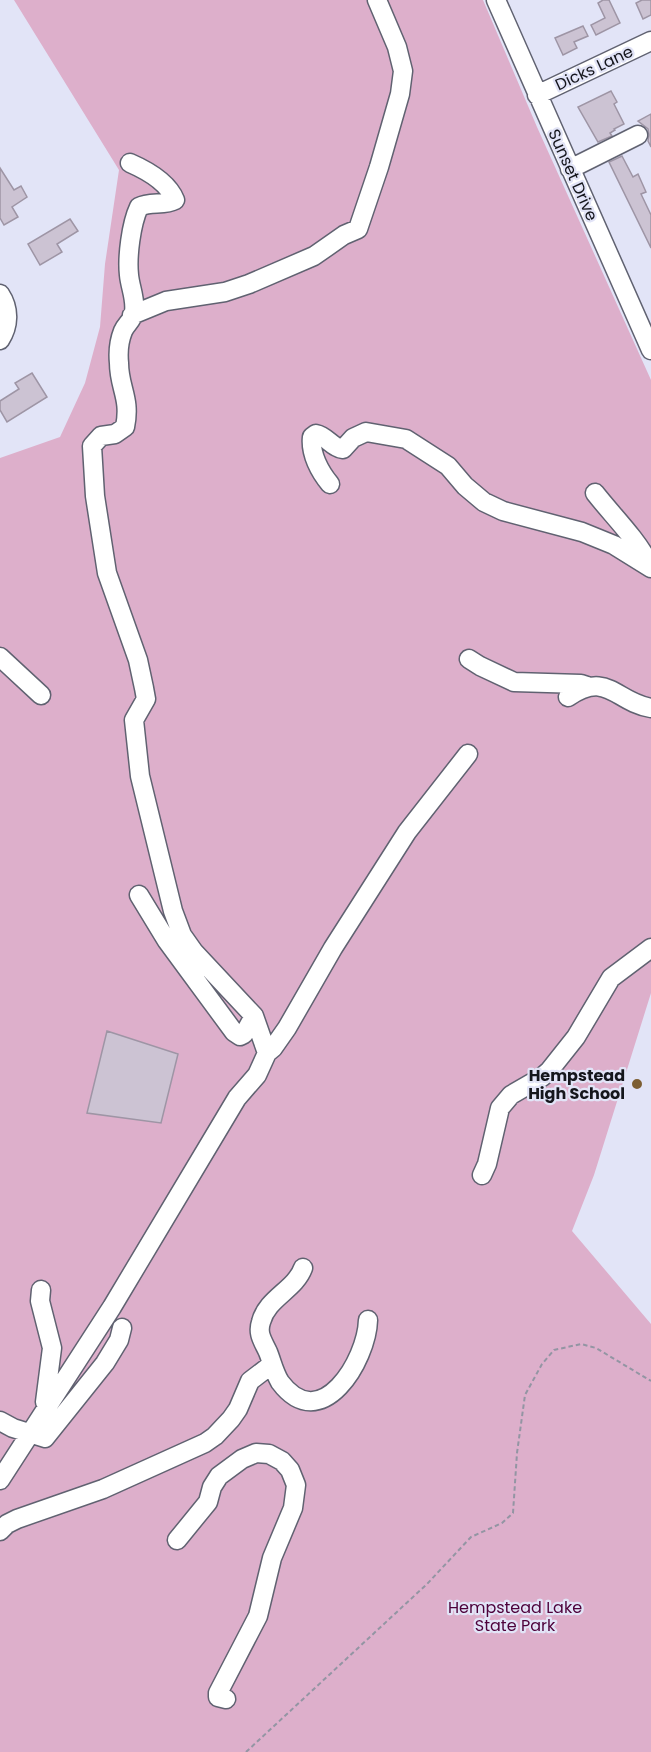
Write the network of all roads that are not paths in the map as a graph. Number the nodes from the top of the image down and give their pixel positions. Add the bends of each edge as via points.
1 (377, 0) edge
2 (495, 0) edge
3 (651, 41) edge
4 (537, 95) junction
5 (638, 135) dead end
6 (130, 163) dead end
7 (570, 170) junction
8 (0, 294) edge
9 (132, 315) junction
10 (0, 340) edge
11 (651, 350) edge
12 (330, 484) dead end
13 (595, 493) dead end
14 (651, 567) edge
15 (0, 657) edge
16 (469, 658) dead end
17 (587, 686) junction
18 (41, 695) dead end
19 (568, 697) dead end
20 (651, 708) edge
21 (468, 754) dead end
22 (139, 895) dead end
23 (651, 948) edge
24 (233, 994) junction
25 (217, 1011) junction
26 (254, 1016) junction
27 (267, 1053) junction
28 (482, 1175) dead end
29 (303, 1268) dead end
30 (41, 1290) dead end
31 (368, 1320) dead end
32 (122, 1328) dead end
33 (271, 1365) junction
34 (46, 1407) junction
35 (0, 1421) edge
36 (29, 1433) junction
37 (0, 1480) edge
38 (0, 1531) edge
39 (177, 1540) dead end
40 (226, 1699) dead end

1 - 9 street via 403,71 400,94 358,229 314,256 249,284 225,292 166,301
2 - 4 street, Sunset Drive
3 - 4 street, Dicks Lane
4 - 7 street, Sunset Drive
5 - 7 street
6 - 9 street via 159,180 175,200 144,204 137,212 129,275
7 - 11 street, Sunset Drive
8 - 10 street via 8,319
9 - 24 street via 123,329 118,365 128,411 125,427 115,434 101,436 92,446 101,541 107,573 144,688 146,699 134,720 140,777 173,911 194,952
12 - 14 street via 316,461 311,443 316,434 339,449 366,432 406,439 448,466 484,502 603,540
13 - 14 street
15 - 18 street
16 - 17 street via 514,681
17 - 19 street
17 - 20 street via 610,689
21 - 27 street via 407,832 287,1028
22 - 25 street
23 - 28 street via 611,978 576,1037 549,1071 505,1101
24 - 25 street
24 - 26 street
25 - 26 street via 240,1036
26 - 27 street
27 - 34 street via 257,1075 237,1098 112,1307
29 - 33 street via 261,1318 261,1340
30 - 34 street via 52,1348
31 - 33 street via 363,1346 350,1372 327,1398 310,1401 299,1397 280,1382
32 - 36 street via 105,1363 45,1438
33 - 38 street via 250,1382 231,1419 205,1443 103,1489 7,1524
34 - 36 street
35 - 36 street
36 - 37 street
39 - 40 street via 208,1502 219,1476 242,1459 256,1453 269,1454 290,1470 296,1485 293,1508 272,1558 258,1616 218,1693 218,1697

